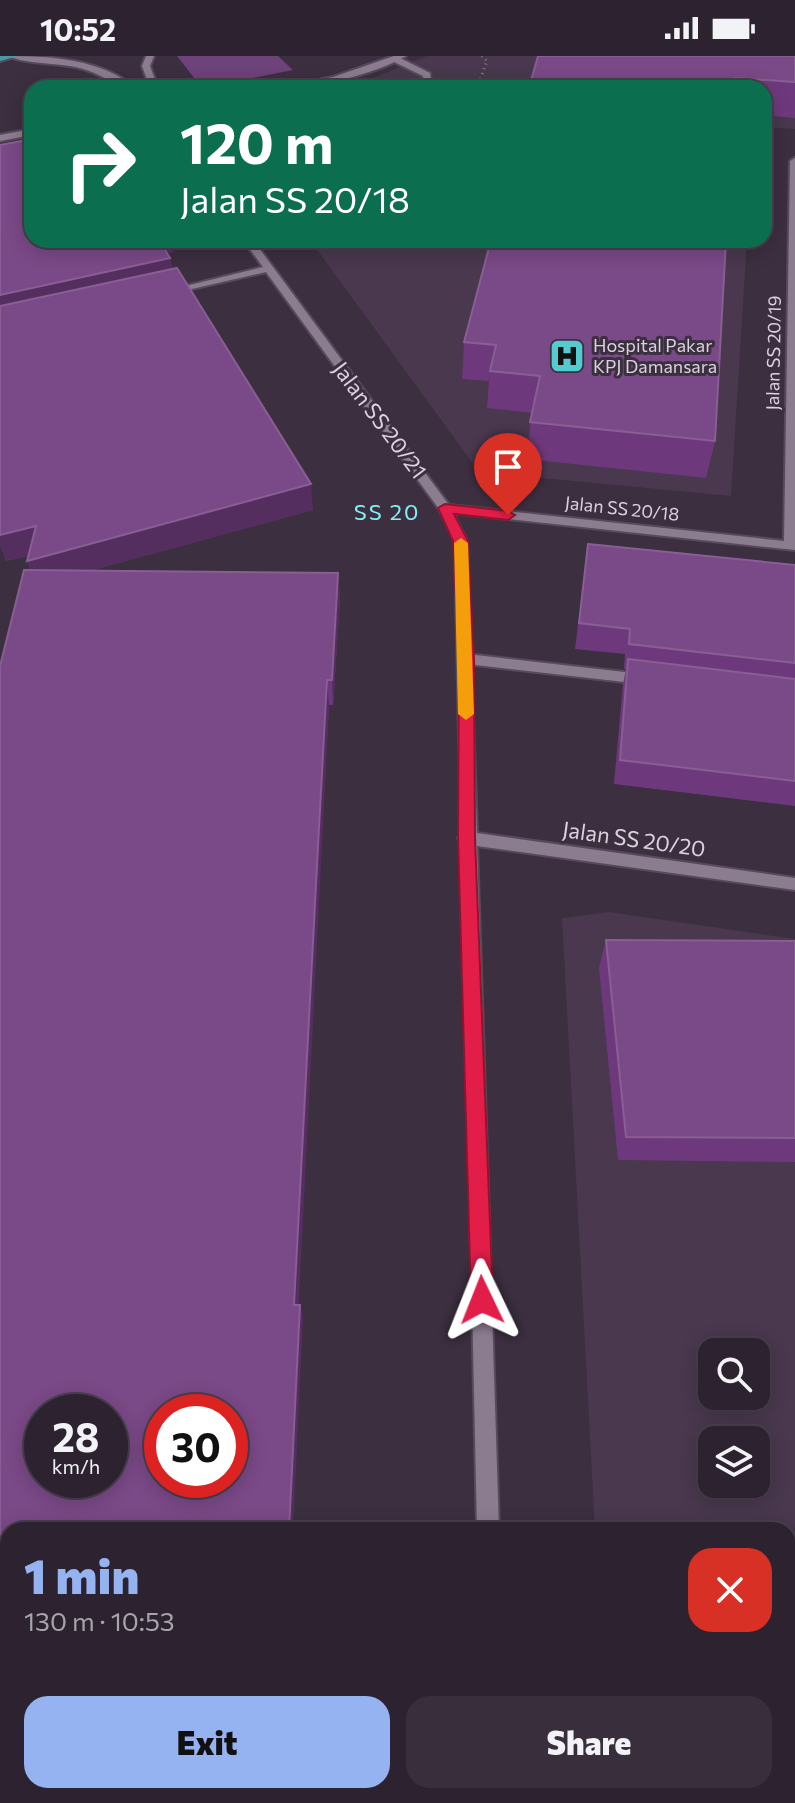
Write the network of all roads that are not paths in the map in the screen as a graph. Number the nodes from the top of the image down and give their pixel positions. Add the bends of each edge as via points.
1 (12, 56) edge
2 (150, 56) edge
3 (399, 57) edge
4 (0, 58) edge
5 (120, 80) edge
6 (151, 80) edge
7 (329, 80) edge
8 (427, 80) edge
9 (24, 134) edge
10 (0, 138) edge
11 (794, 162) edge
12 (794, 220) edge
13 (253, 248) edge
14 (267, 269) junction
15 (161, 292) edge
16 (794, 311) edge
17 (793, 412) edge
18 (445, 508) junction
19 (793, 545) edge
20 (467, 659) junction
21 (654, 681) edge
22 (466, 838) junction
23 (795, 884) edge
24 (488, 1522) edge

1 - 4 main road
1 - 5 street via 91,66
2 - 6 street via 146,66
3 - 7 street
3 - 8 street
9 - 10 street
11 - 12 street, Jalan SS 20/19
12 - 16 street, Jalan SS 20/19
13 - 14 street, Jalan SS 20/21
14 - 15 street
14 - 18 street, Jalan SS 20/21
16 - 17 street, Jalan SS 20/19
17 - 19 street, Jalan SS 20/19
18 - 19 street, Jalan SS 20/18
18 - 20 street, Jalan SS 20/21 via 461,541
20 - 21 street
20 - 22 street, Jalan SS 20/21
22 - 23 street, Jalan SS 20/20
22 - 24 street, Jalan SS 20/21

